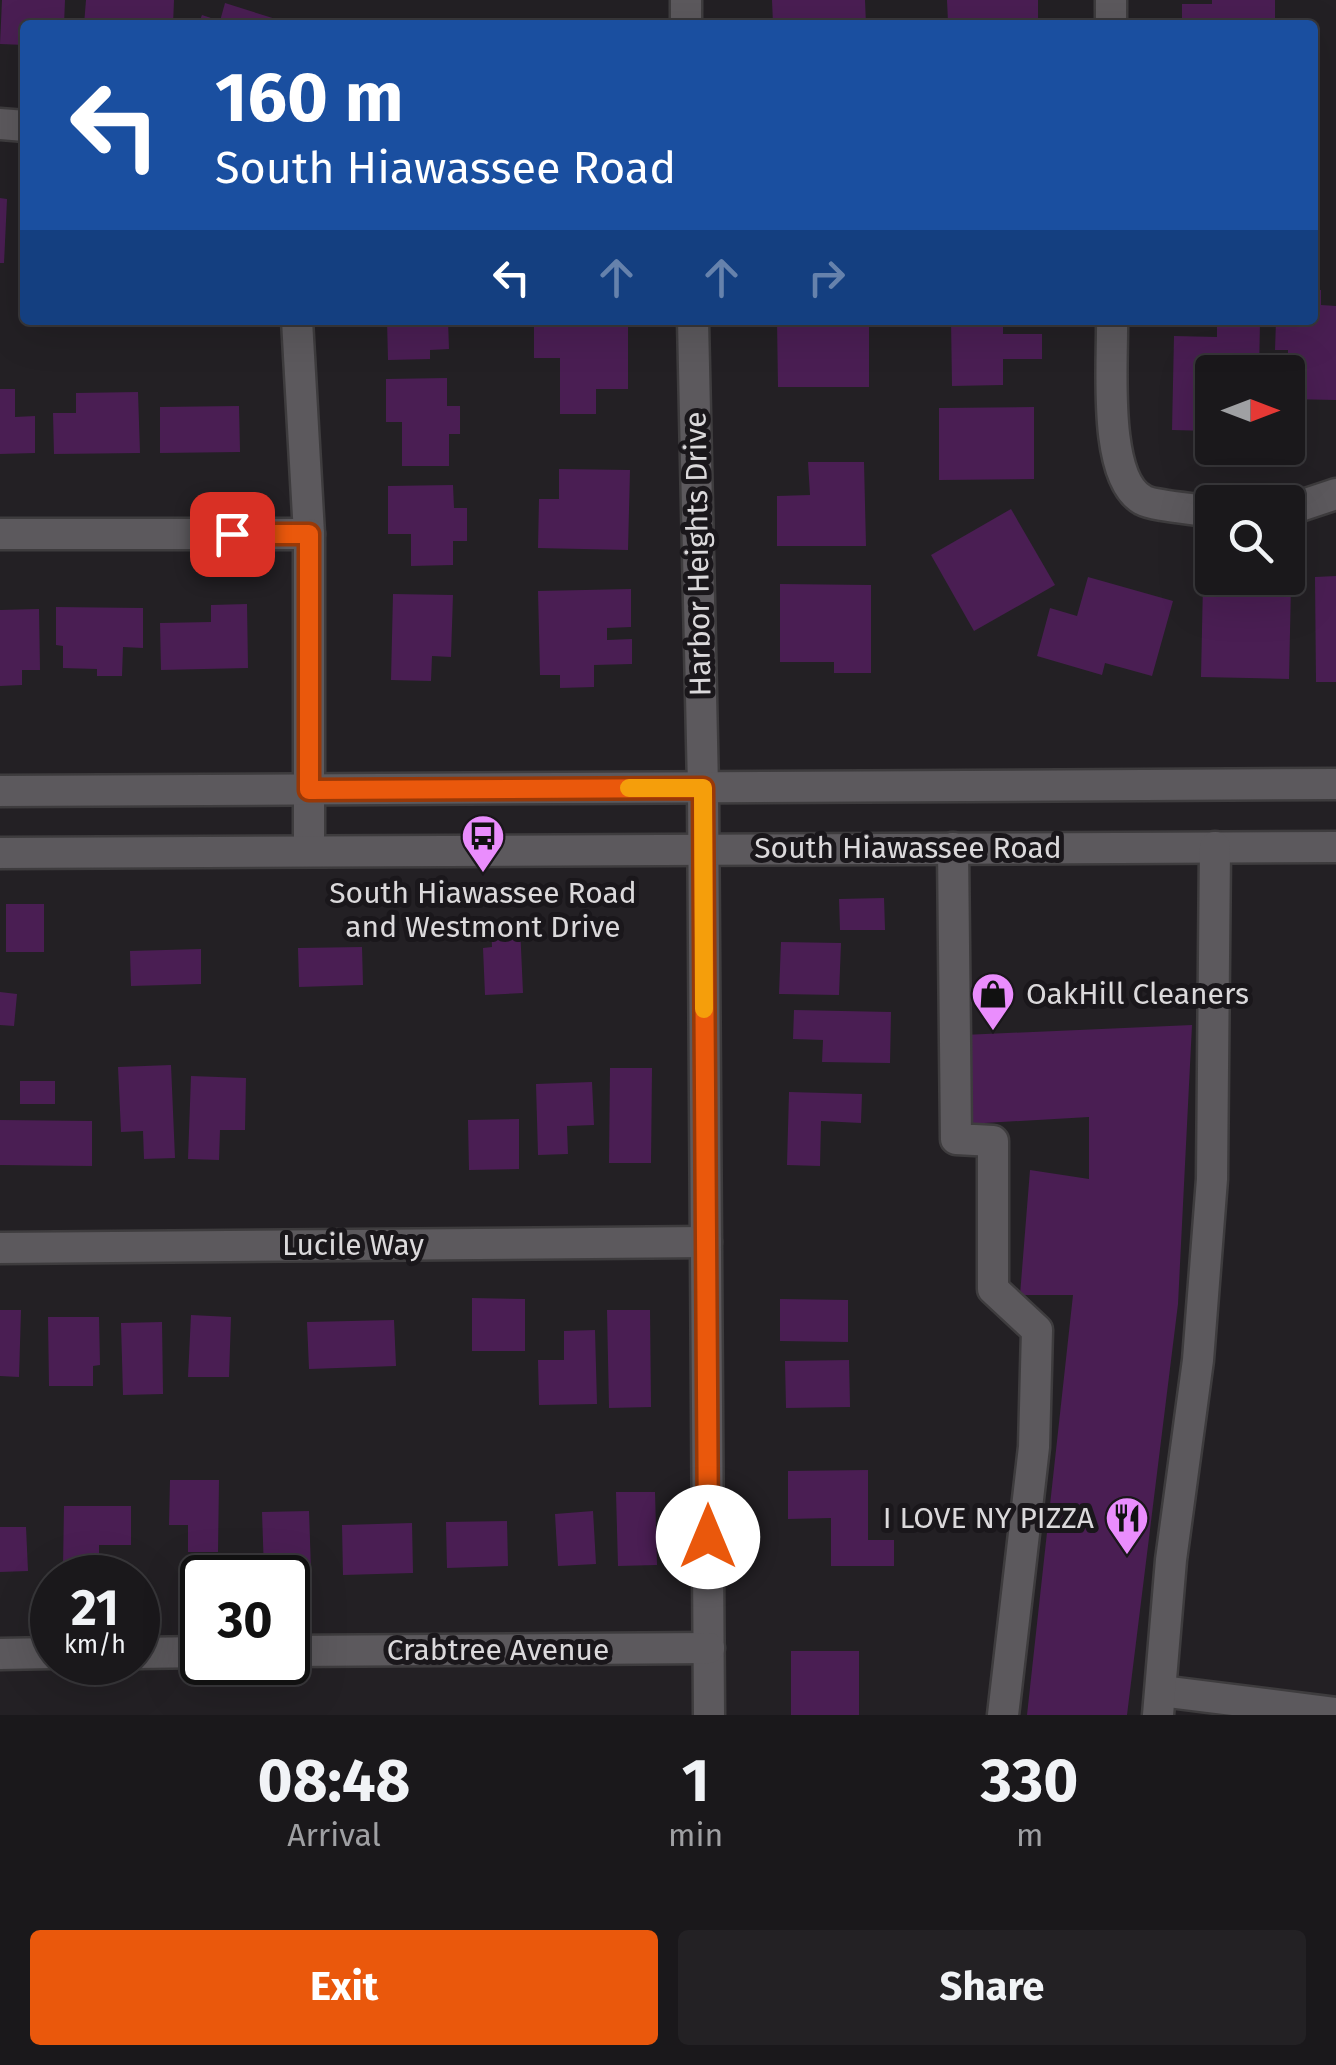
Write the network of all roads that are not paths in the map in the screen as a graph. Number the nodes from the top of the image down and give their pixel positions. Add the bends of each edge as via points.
1 (297, 325) edge
2 (693, 325) edge
3 (1112, 325) edge
4 (1336, 494) edge
5 (1305, 504) edge
6 (1195, 509) edge
7 (0, 534) edge
8 (309, 534) junction
9 (1336, 784) edge
10 (703, 788) junction
11 (309, 790) junction
12 (0, 791) edge
13 (1215, 847) junction
14 (1336, 847) edge
15 (703, 848) junction
16 (953, 848) junction
17 (309, 851) junction
18 (0, 853) edge
19 (706, 1242) junction
20 (0, 1248) edge
21 (709, 1648) junction
22 (310, 1652) edge
23 (30, 1653) edge
24 (0, 1654) edge
25 (1160, 1703) edge
26 (1336, 1713) edge
27 (709, 1715) edge
28 (1004, 1715) edge

1 - 8 street
2 - 10 street, Harbor Heights Drive
3 - 6 street via 1113,433 1121,476 1142,500
4 - 5 street
7 - 8 street
8 - 11 street
9 - 10 street, South Hiawassee Road
10 - 11 street, South Hiawassee Road
10 - 15 street, Harbor Heights Drive
11 - 12 street, South Hiawassee Road
11 - 17 street
13 - 14 street, South Hiawassee Road
13 - 16 street, South Hiawassee Road
13 - 25 street via 1212,1180
15 - 16 street, South Hiawassee Road
15 - 17 street, South Hiawassee Road
15 - 19 street, Harbor Heights Drive
16 - 28 street via 956,1139 993,1140 993,1289 1037,1330 1034,1447
17 - 18 street, South Hiawassee Road
19 - 20 street, Lucile Way
19 - 21 street, Harbor Heights Drive
21 - 22 street, Crabtree Avenue
21 - 27 street, Harbor Heights Drive
23 - 24 street
25 - 26 street

